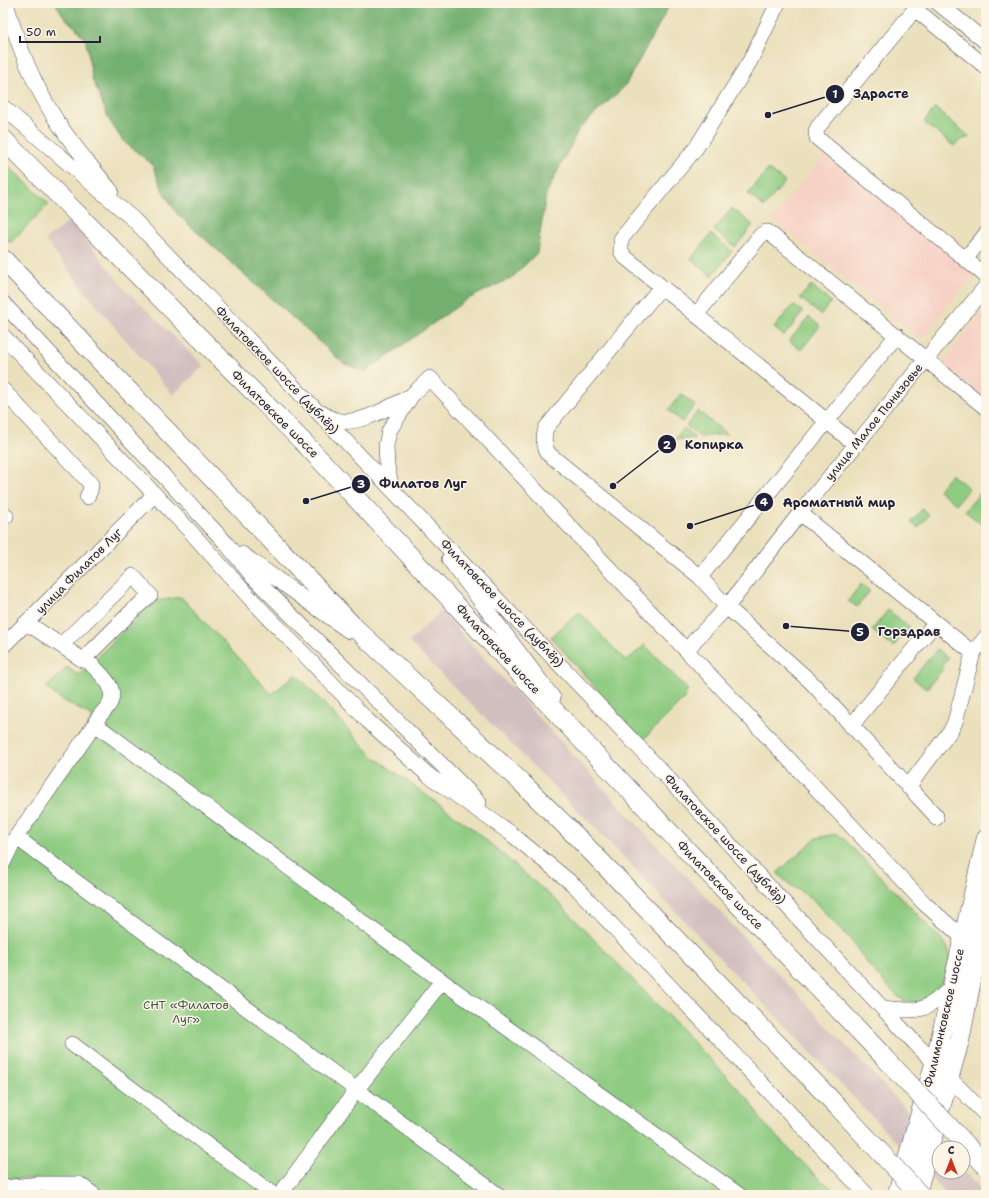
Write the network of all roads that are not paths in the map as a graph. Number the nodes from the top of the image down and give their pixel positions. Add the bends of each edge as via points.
1 (6, 3) edge
2 (778, 3) edge
3 (938, 3) edge
4 (918, 6) edge
5 (986, 42) edge
6 (986, 67) edge
7 (3, 107) edge
8 (3, 139) edge
9 (132, 218) junction
10 (986, 234) edge
11 (3, 259) edge
12 (965, 259) junction
13 (986, 276) edge
14 (986, 286) edge
15 (661, 287) junction
16 (3, 303) edge
17 (696, 315) junction
18 (897, 335) junction
19 (3, 336) edge
20 (926, 359) junction
21 (3, 390) edge
22 (412, 395) junction
23 (986, 408) edge
24 (315, 410) junction
25 (827, 421) junction
26 (856, 445) junction
27 (392, 489) junction
28 (154, 495) junction
29 (87, 497) dead end
30 (407, 505) junction
31 (800, 513) junction
32 (225, 542) junction
33 (700, 577) junction
34 (727, 607) junction
35 (27, 623) junction
36 (935, 623) junction
37 (986, 637) edge
38 (61, 645) junction
39 (3, 646) edge
40 (687, 651) junction
41 (973, 653) junction
42 (382, 654) junction
43 (90, 663) dead end
44 (95, 724) junction
45 (851, 726) junction
46 (595, 754) junction
47 (908, 787) junction
48 (936, 818) dead end
49 (509, 832) junction
50 (16, 837) junction
51 (986, 839) edge
52 (3, 863) edge
53 (986, 906) edge
54 (962, 938) junction
55 (977, 951) junction
56 (442, 981) junction
57 (953, 986) junction
58 (882, 1008) junction
59 (72, 1044) dead end
60 (935, 1062) junction
61 (950, 1078) junction
62 (356, 1089) junction
63 (986, 1115) edge
64 (986, 1166) edge
65 (3, 1188) edge
66 (94, 1195) edge
67 (274, 1195) edge
68 (280, 1195) edge
69 (498, 1195) edge
70 (739, 1195) edge
71 (867, 1195) edge
72 (897, 1195) edge
73 (916, 1195) edge
74 (920, 1195) edge

1 - 9 street via 14,33 30,71 55,118
2 - 15 street via 750,61 696,148 621,239 621,251 625,257
3 - 5 street
4 - 6 street
4 - 12 street via 818,127 816,135
7 - 9 street, Филатовское шоссе (дублёр)
8 - 46 main road, Филатовское шоссе via 310,449
9 - 24 street, Филатовское шоссе (дублёр)
10 - 12 street
11 - 42 main road
12 - 13 street
14 - 20 street, улица Малое Понизовье
15 - 17 street
15 - 33 street via 546,428 544,442 550,456
16 - 32 street
17 - 18 street via 766,232 771,233
17 - 25 street
18 - 20 street
18 - 25 street
19 - 28 street
20 - 23 street
20 - 26 street, улица Малое Понизовье
21 - 29 street via 91,484
22 - 24 street via 370,417 352,420 337,420
22 - 27 street via 389,431 386,446 387,466
22 - 40 street via 430,378
24 - 27 street, Филатовское шоссе (дублёр)
25 - 26 street
25 - 33 street
26 - 31 street, улица Малое Понизовье
27 - 30 street, Филатовское шоссе (дублёр)
28 - 35 street, улица Филатов Луг
28 - 49 street via 368,721 428,775
30 - 46 street
30 - 58 street, Филатовское шоссе (дублёр) via 649,758
31 - 34 street, улица Малое Понизовье
31 - 36 street
32 - 42 street
32 - 49 street via 254,578
33 - 34 street
34 - 40 street, улица Малое Понизовье
34 - 45 street via 811,682
35 - 38 street
35 - 39 street, улица Филатов Луг
36 - 41 street
36 - 45 street
37 - 41 street
38 - 38 street via 82,660 150,594 133,576
40 - 54 street via 925,904
41 - 47 street via 955,722
42 - 74 main road, bridge via 580,840
43 - 44 street via 108,681 112,693 110,704
44 - 50 street
44 - 56 street
45 - 47 street
46 - 64 main road, Филатовское шоссе, bridge
47 - 48 street
49 - 71 street via 575,886
50 - 52 street
50 - 62 street
51 - 54 main road, Филимонковское шоссе
53 - 55 main road, Филимонковское шоссе
54 - 55 street
54 - 57 main road, Филимонковское шоссе
55 - 61 main road, Филимонковское шоссе
56 - 62 street
56 - 70 street
57 - 58 street via 936,1002 922,1009 910,1011
57 - 60 main road, Филимонковское шоссе
58 - 60 street, Филатовское шоссе (дублёр)
59 - 67 street
60 - 61 street, Филатовское шоссе (дублёр)
60 - 72 main road, Филимонковское шоссе
61 - 63 street, Филатовское шоссе (дублёр)
61 - 73 main road, Филимонковское шоссе
62 - 68 street
62 - 69 street
65 - 66 street via 40,1184 79,1184

